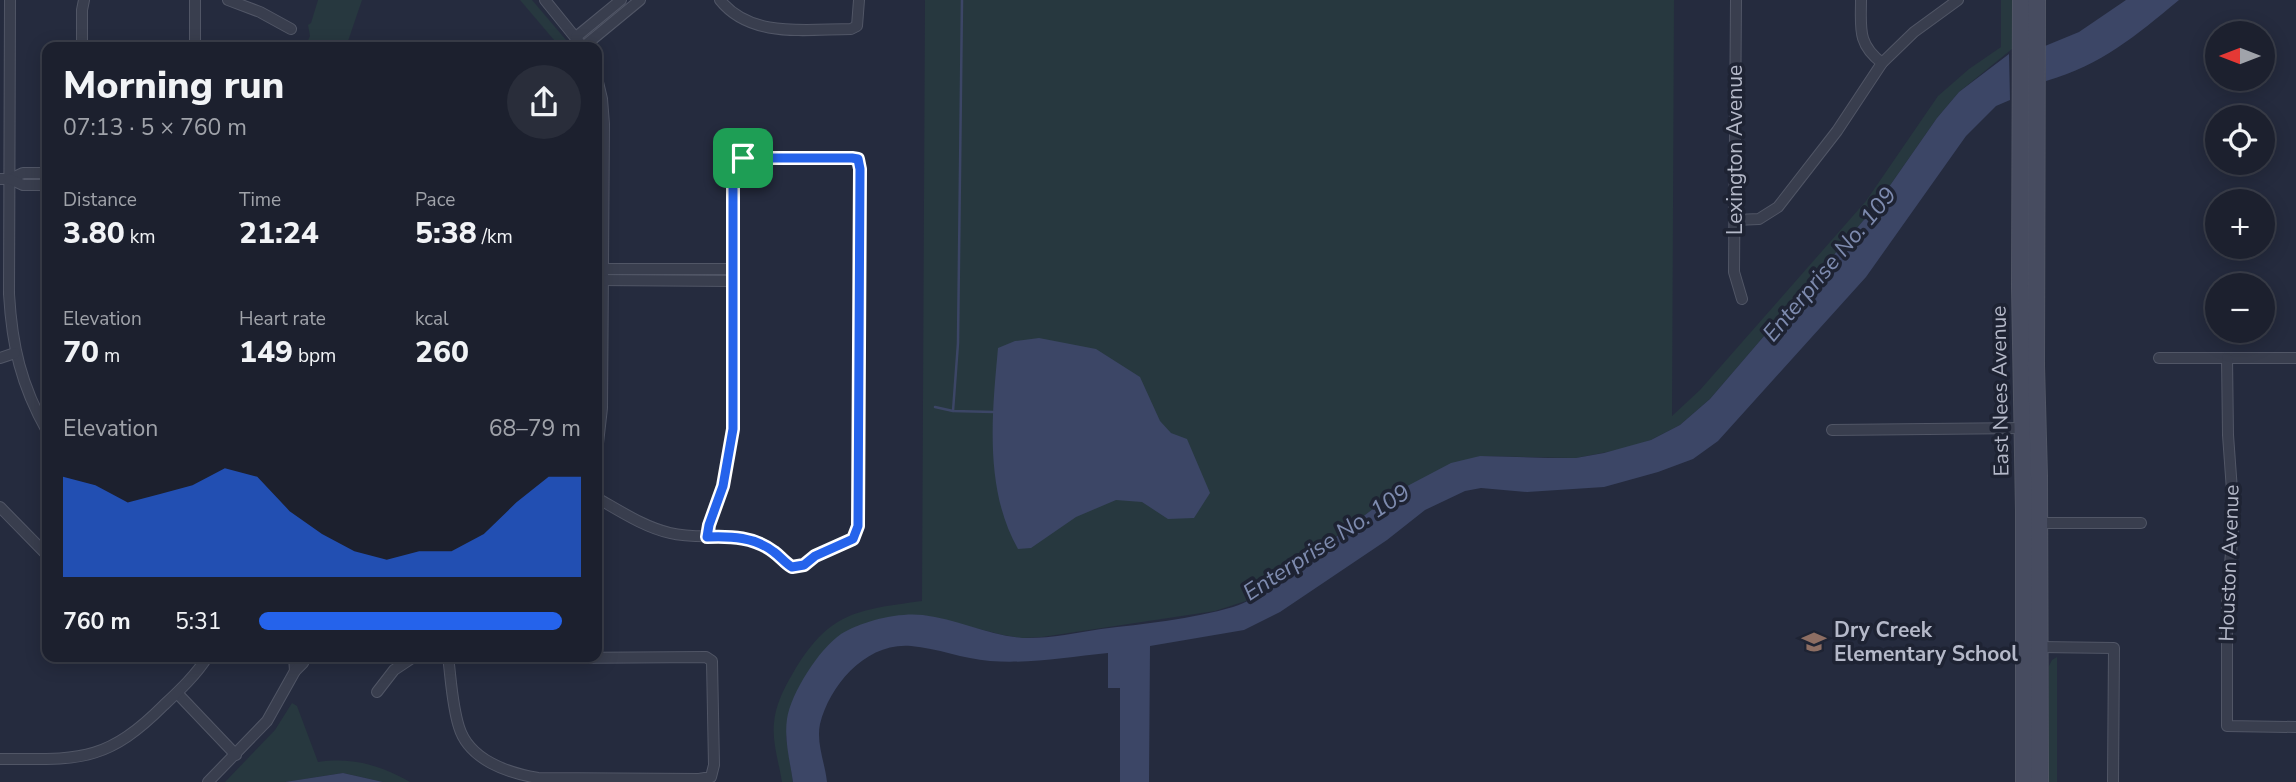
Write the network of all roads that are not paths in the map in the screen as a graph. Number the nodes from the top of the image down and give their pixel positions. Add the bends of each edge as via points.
1 (10, 0) edge
2 (85, 0) edge
3 (195, 0) edge
4 (228, 0) edge
5 (545, 0) edge
6 (621, 0) edge
7 (640, 0) edge
8 (859, 0) edge
9 (1736, 0) edge
10 (1861, 0) edge
11 (1958, 0) edge
12 (2021, 0) edge
13 (2037, 0) edge
14 (723, 4) edge
15 (291, 29) dead end
16 (576, 37) junction
17 (82, 42) edge
18 (195, 42) edge
19 (580, 42) edge
20 (589, 42) edge
21 (1882, 63) junction
22 (5, 70) edge
23 (602, 111) edge
24 (42, 173) edge
25 (5, 179) edge
26 (42, 185) edge
27 (602, 199) edge
28 (1735, 220) junction
29 (602, 274) edge
30 (732, 275) junction
31 (1742, 299) dead end
32 (15, 354) junction
33 (0, 358) edge
34 (2159, 358) dead end
35 (2227, 358) junction
36 (2296, 358) edge
37 (42, 420) edge
38 (2022, 428) junction
39 (1832, 430) dead end
40 (602, 501) edge
41 (0, 507) edge
42 (2024, 510) junction
43 (2039, 523) junction
44 (2141, 523) dead end
45 (707, 537) junction
46 (42, 550) edge
47 (2040, 647) junction
48 (602, 658) edge
49 (204, 662) edge
50 (294, 662) edge
51 (303, 662) edge
52 (406, 662) edge
53 (449, 662) edge
54 (295, 671) junction
55 (377, 692) dead end
56 (177, 693) junction
57 (2296, 727) edge
58 (236, 755) junction
59 (0, 758) edge
60 (208, 782) edge
61 (2024, 782) edge
62 (2040, 782) edge
63 (2113, 782) edge

1 - 22 street
2 - 17 street
3 - 18 street
4 - 15 street
5 - 16 street
6 - 16 street
7 - 20 street
8 - 14 street via 857,26 851,29 769,28 744,20
9 - 28 street, Lexington Avenue
10 - 21 street via 1864,43
11 - 21 street
12 - 38 main road, East Nees Avenue
13 - 43 main road, East Nees Avenue
16 - 19 street
21 - 28 street via 1818,159 1778,206 1759,219
22 - 25 street
23 - 27 street
24 - 25 street
25 - 26 street
25 - 32 street
28 - 31 street, Lexington Avenue via 1734,272
29 - 30 street
30 - 45 street via 733,429 723,486
30 - 45 street via 736,161 858,159 856,536 799,567 749,539
32 - 33 street
32 - 37 street
34 - 35 street
35 - 36 street
35 - 57 street, Houston Avenue via 2234,519 2227,599 2227,726
38 - 39 street
38 - 42 main road, East Nees Avenue
38 - 43 main road via 2031,437
40 - 45 street via 659,530
41 - 46 street
42 - 47 main road via 2032,525 2032,600
42 - 61 main road, East Nees Avenue
43 - 44 street
43 - 47 main road, East Nees Avenue
47 - 62 main road, East Nees Avenue
47 - 63 street via 2114,648
48 - 53 street via 706,657 712,661 711,777 538,778 492,764 459,729
49 - 56 street
50 - 54 street
51 - 54 street
52 - 55 street
54 - 58 street via 267,721
56 - 58 street
56 - 59 street via 136,732 96,753 62,759
58 - 60 street

